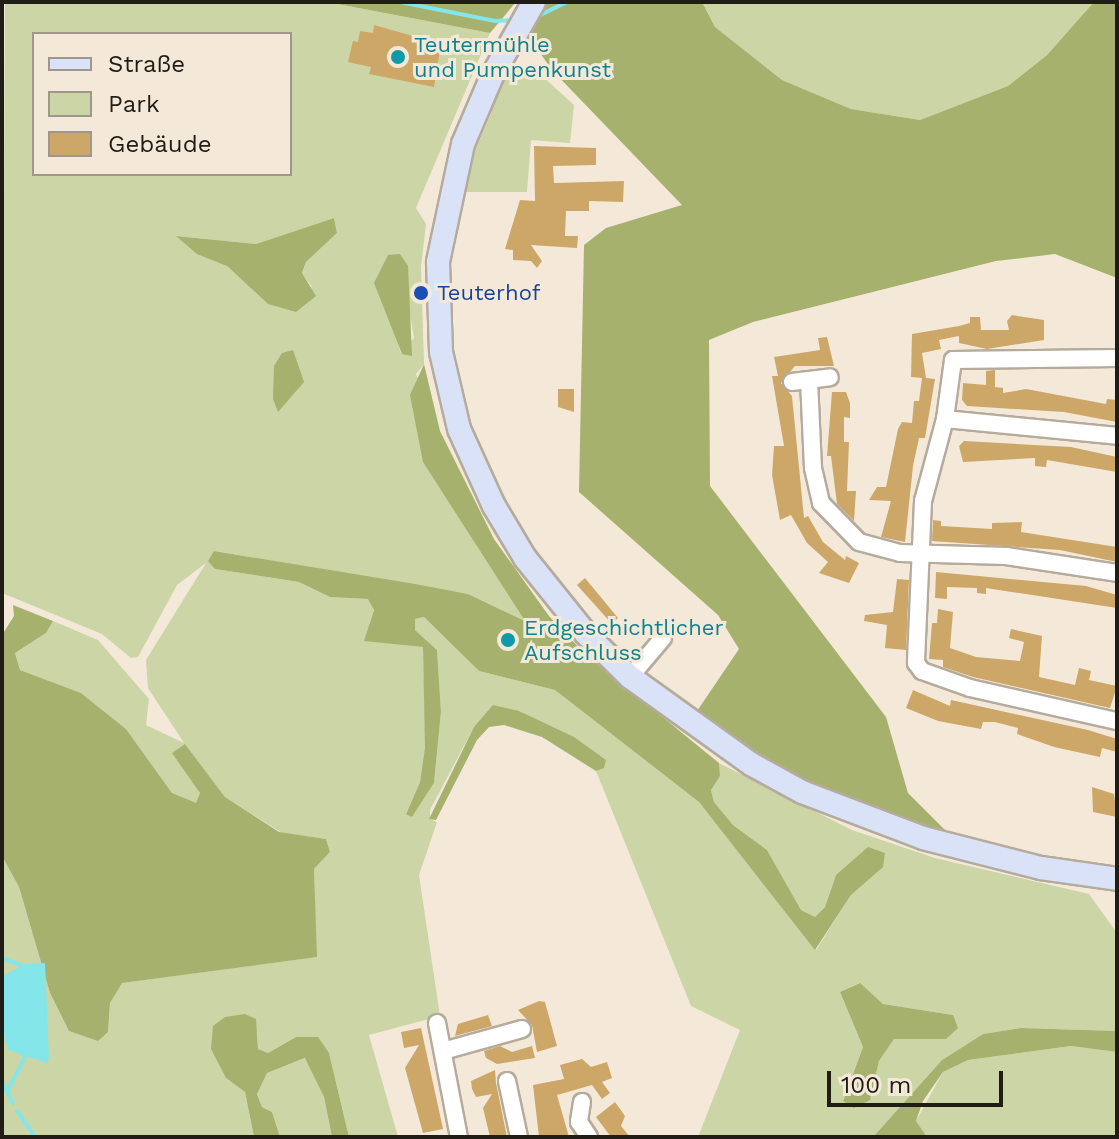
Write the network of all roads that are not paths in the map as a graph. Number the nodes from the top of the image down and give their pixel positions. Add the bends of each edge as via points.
1 (532, 6) edge
2 (1117, 358) edge
3 (830, 377) dead end
4 (809, 380) junction
5 (792, 382) dead end
6 (945, 419) junction
7 (1117, 436) edge
8 (924, 554) junction
9 (1117, 573) edge
10 (663, 638) dead end
11 (630, 677) junction
12 (1117, 721) edge
13 (1117, 879) edge
14 (437, 1023) dead end
15 (522, 1029) dead end
16 (443, 1051) junction
17 (507, 1081) dead end
18 (582, 1102) dead end
19 (459, 1137) edge
20 (519, 1137) edge
21 (589, 1137) edge

1 - 11 main road via 507,47 453,174 438,262 441,352 459,429 494,506 554,596
2 - 6 street via 953,360
3 - 4 street
4 - 5 street
4 - 8 street via 813,468 829,516 859,542 880,551
6 - 7 street
6 - 8 street via 923,501
8 - 9 street via 1022,558
8 - 12 street via 916,663 922,671 970,688
10 - 11 street
11 - 13 main road via 713,742 802,792 990,857
14 - 16 street
15 - 16 street
16 - 19 street
17 - 20 street
18 - 21 street via 579,1122

